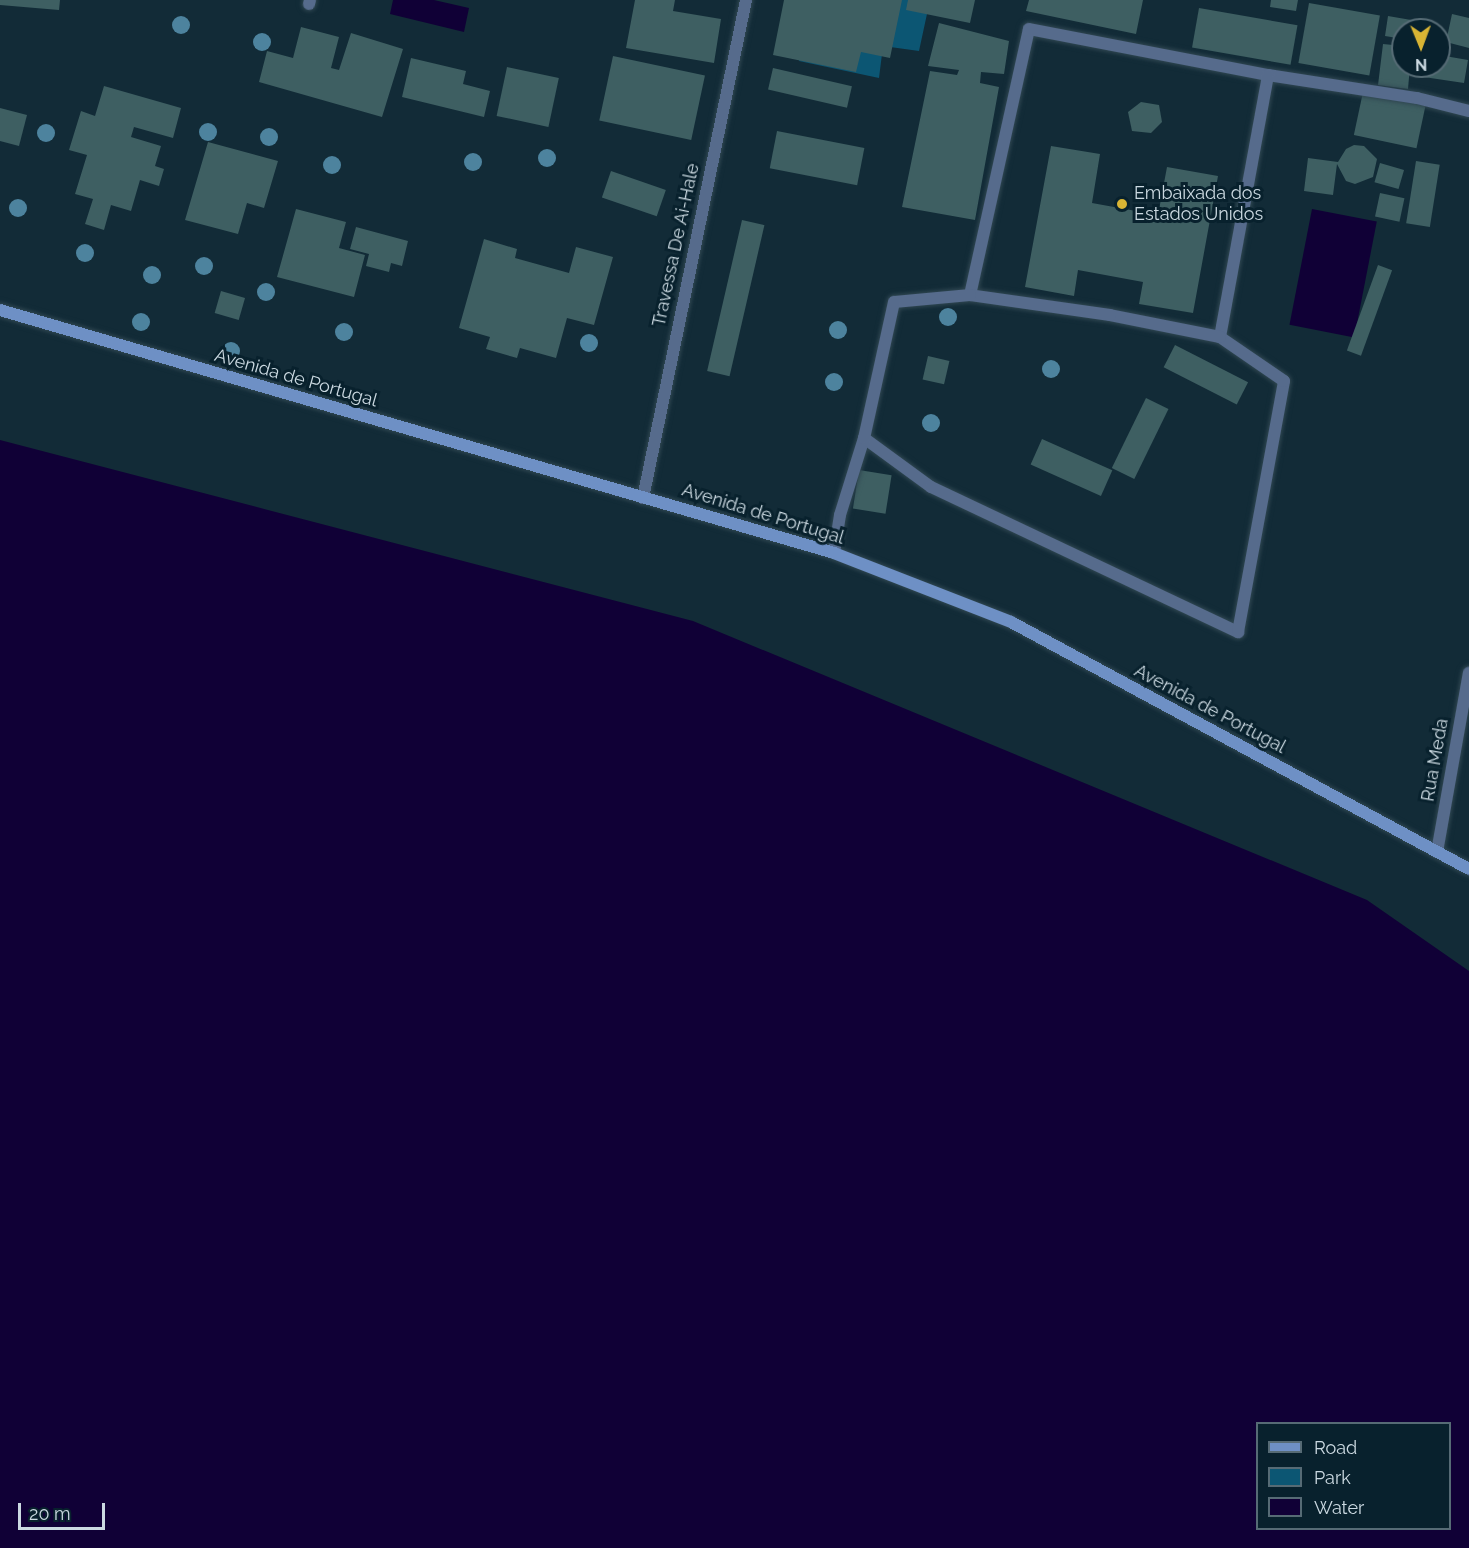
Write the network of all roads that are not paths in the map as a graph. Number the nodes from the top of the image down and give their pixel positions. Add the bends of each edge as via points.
1 (746, 0) edge
2 (1268, 75) junction
3 (1469, 111) edge
4 (970, 295) junction
5 (0, 310) edge
6 (1220, 337) junction
7 (864, 438) junction
8 (643, 498) junction
9 (834, 553) junction
10 (1469, 673) edge
11 (1437, 852) junction
12 (1469, 869) edge

1 - 8 street, Travessa De Ai-Hale
2 - 3 street via 1417,98
2 - 4 street via 1029,29
2 - 6 street
4 - 6 street via 1110,315
4 - 7 street via 894,302
5 - 8 main road, Avenida de Portugal
6 - 7 street via 1284,381 1238,632 931,487
7 - 9 street via 840,515
8 - 9 main road, Avenida de Portugal
9 - 11 main road, Avenida de Portugal via 1011,622
10 - 11 street, Rua Meda
11 - 12 main road, Avenida de Portugal

